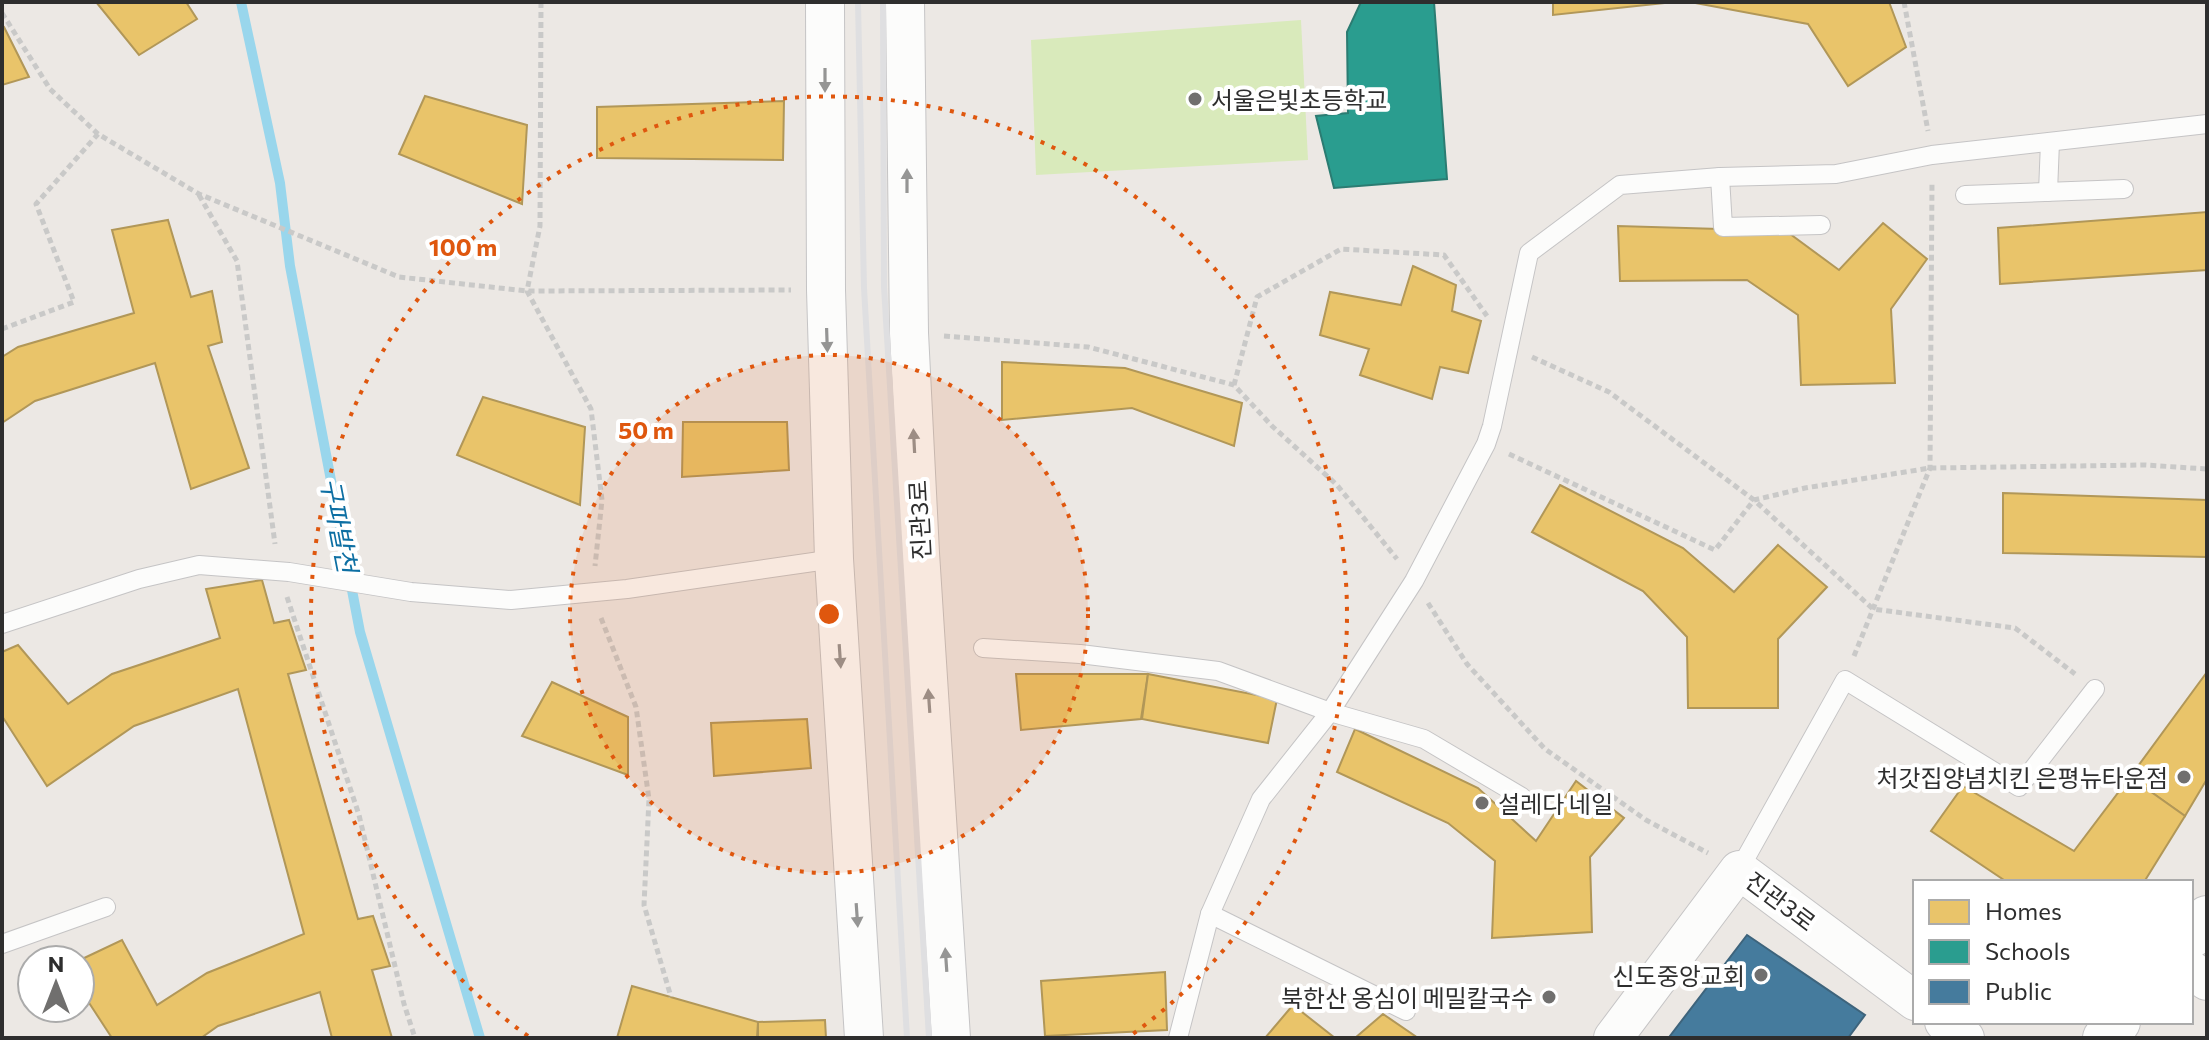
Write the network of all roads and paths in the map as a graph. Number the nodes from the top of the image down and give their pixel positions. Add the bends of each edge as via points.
1 (541, 2) edge
2 (825, 2) edge
3 (905, 2) edge
4 (1904, 2) edge
5 (2, 13) edge
6 (2207, 124) edge
7 (98, 134) junction
8 (2050, 142) junction
9 (1932, 155) junction
10 (1720, 177) junction
11 (2124, 189) dead end
12 (2048, 192) junction
13 (199, 194) junction
14 (1965, 195) dead end
15 (1821, 225) dead end
16 (804, 290) dead end
17 (527, 291) junction
18 (2, 329) edge
19 (931, 335) dead end
20 (1509, 346) junction
21 (1234, 385) junction
22 (1486, 444) junction
23 (1930, 468) junction
24 (2207, 469) edge
25 (1754, 500) junction
26 (834, 559) junction
27 (284, 572) junction
28 (1414, 581) junction
29 (591, 592) junction
30 (1873, 609) junction
31 (2, 624) edge
32 (983, 648) dead end
33 (1845, 680) junction
34 (2095, 689) joint
35 (1330, 712) junction
36 (1522, 797) dead end
37 (1728, 864) junction
38 (106, 907) dead end
39 (1210, 914) junction
40 (2207, 918) edge
41 (2193, 934) edge
42 (2, 944) edge
43 (671, 997) dead end
44 (1913, 1000) edge
45 (1406, 1011) dead end
46 (1947, 1024) edge
47 (415, 1038) edge
48 (864, 1038) edge
49 (951, 1038) edge
50 (1178, 1038) edge
51 (1613, 1038) edge
52 (1965, 1038) edge

1 - 17 path via 540,226
2 -> 26 street
49 -> 3 street, 진관3로 via 909,333
4 - 9 path
5 - 7 path via 50,89
6 - 8 lane
7 - 13 path
7 - 18 path via 36,204 74,302
8 - 9 lane
8 - 12 lane
9 - 10 lane via 1836,174
9 - 23 path
10 - 15 lane via 1723,227
10 - 20 lane via 1620,185 1529,253
11 - 12 lane
12 - 14 lane
13 - 17 path via 399,277
13 - 27 path via 237,261
16 - 17 path
17 - 29 path via 591,409 602,500
19 - 21 path via 1088,347
20 - 21 path via 1444,255 1341,249 1257,297
20 - 22 lane
20 - 25 path via 1609,392
21 - 28 path via 1337,485
22 - 25 path via 1715,550
22 - 28 lane
23 - 24 path
23 - 25 path
23 - 30 path
25 - 30 path
26 - 29 lane
26 -> 48 street
27 - 29 lane via 411,592 511,600
27 - 31 lane via 199,565
27 - 47 path via 359,815
28 - 35 lane
28 - 37 path via 1467,664 1545,749 1646,820
29 - 43 path via 636,707 649,799 644,905
30 - 33 path
30 - 34 path via 2015,628
32 - 35 lane via 1218,671
33 - 34 lane via 2019,787
33 - 37 lane
35 - 36 lane via 1424,739
35 - 39 lane via 1261,799
37 - 44 street, 진관3로
37 - 51 street, 진관3로 via 1721,898
38 - 42 lane
39 - 45 lane
39 - 50 lane
40 - 41 street
46 - 52 street

